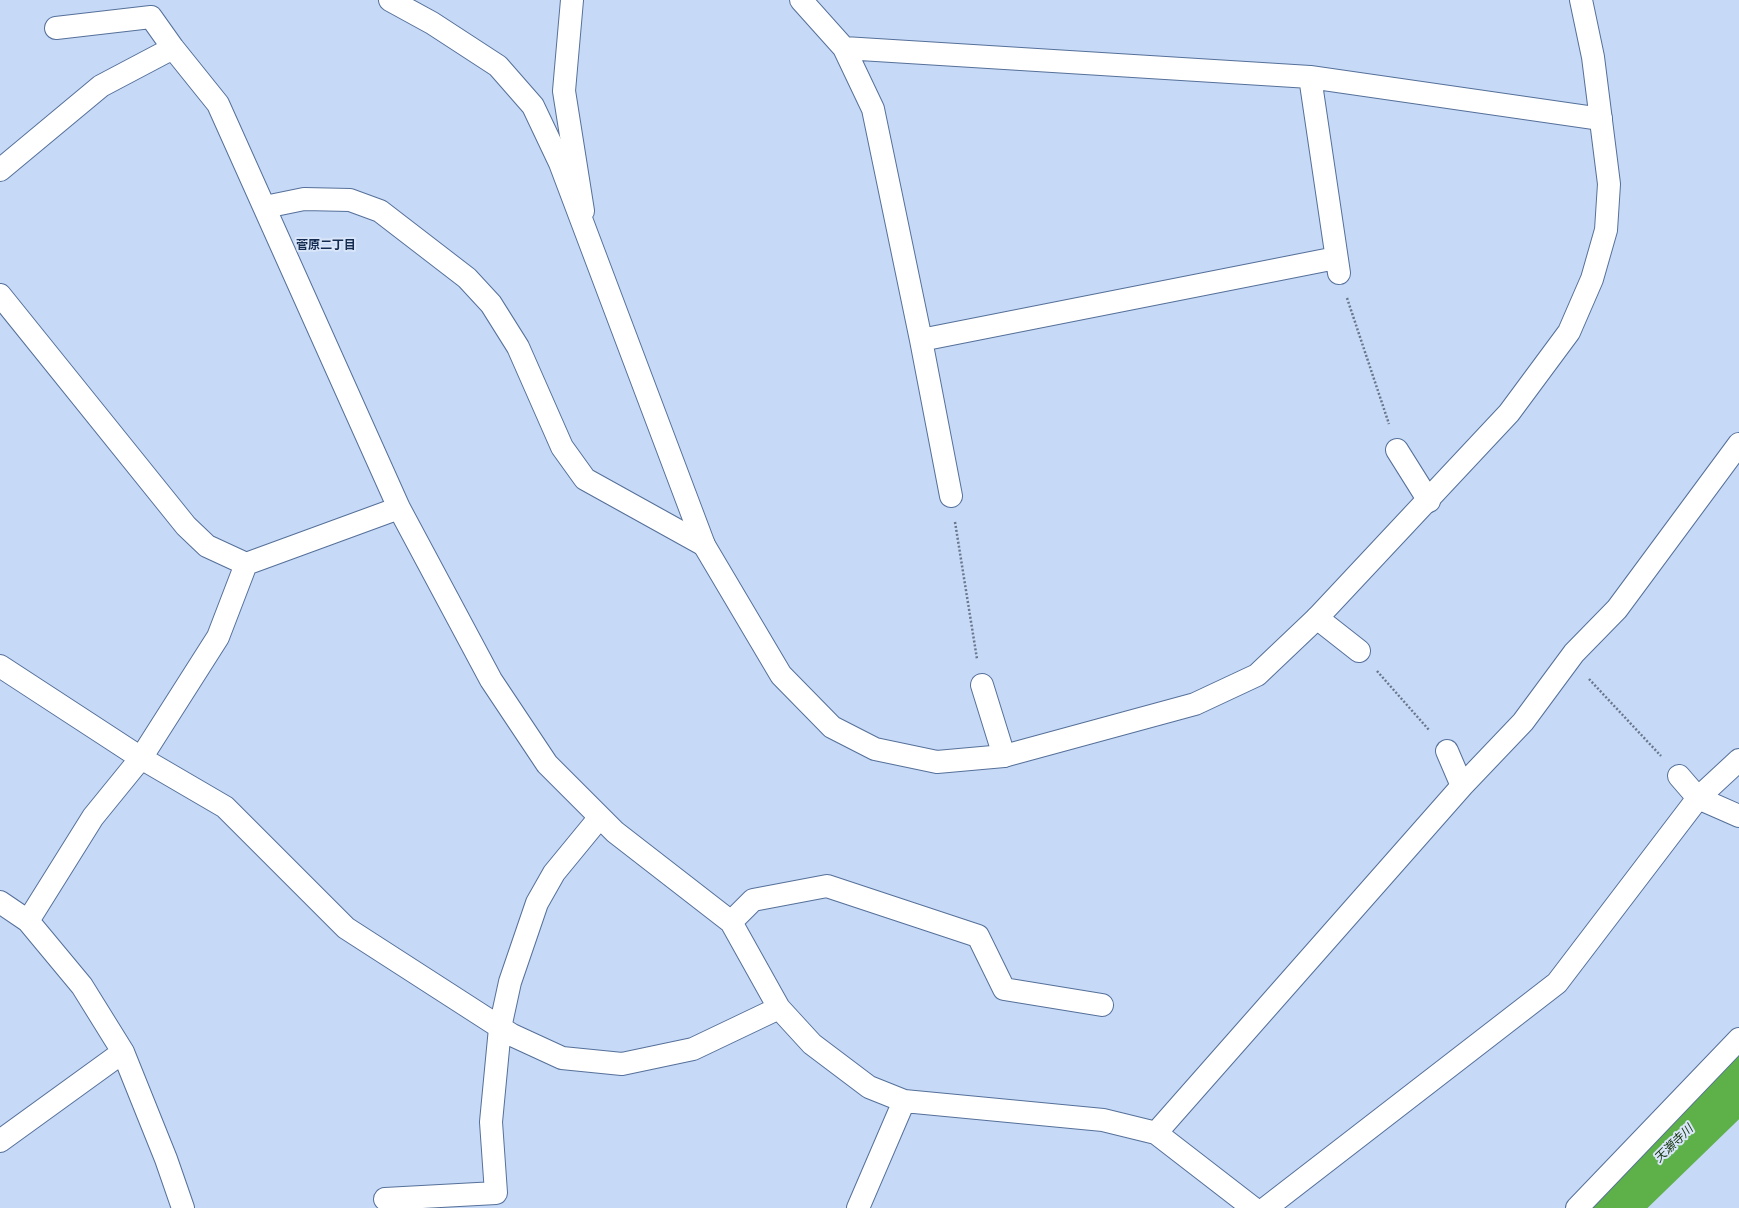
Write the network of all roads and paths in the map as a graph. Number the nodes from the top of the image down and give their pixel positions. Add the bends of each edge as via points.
1 (390, 0) edge
2 (572, 0) edge
3 (801, 0) edge
4 (1580, 0) edge
5 (56, 28) dead end
6 (173, 48) junction
7 (844, 48) junction
8 (1310, 78) junction
9 (1601, 119) junction
10 (0, 170) edge
11 (265, 207) junction
12 (587, 232) junction
13 (1338, 265) junction
14 (0, 295) edge
15 (921, 340) junction
16 (1739, 444) edge
17 (1397, 450) joint
18 (951, 496) joint
19 (1429, 501) junction
20 (399, 508) junction
21 (704, 545) junction
22 (246, 564) junction
23 (1317, 618) junction
24 (1360, 651) joint
25 (1577, 661) junction
26 (0, 666) edge
27 (982, 685) joint
28 (1447, 751) joint
29 (1004, 756) junction
30 (141, 758) junction
31 (1739, 760) edge
32 (1678, 776) joint
33 (1462, 786) junction
34 (1698, 798) junction
35 (1739, 816) edge
36 (600, 817) junction
37 (0, 902) edge
38 (28, 921) junction
39 (730, 922) junction
40 (1102, 1005) dead end
41 (778, 1008) junction
42 (500, 1028) junction
43 (1739, 1039) edge
44 (123, 1052) junction
45 (904, 1101) junction
46 (1156, 1133) junction
47 (0, 1141) edge
48 (496, 1181) junction
49 (385, 1198) dead end
50 (183, 1208) edge
51 (503, 1208) edge
52 (858, 1208) edge
53 (1253, 1208) edge
54 (1266, 1208) edge
55 (1577, 1208) edge

1 - 12 street via 432,23 498,66 533,106 560,163
2 - 12 street via 564,91
3 - 7 street
4 - 9 street via 1593,57
5 - 6 street via 151,17
6 - 10 street via 101,86
6 - 11 street via 218,104
7 - 8 street
7 - 15 street via 873,109
8 - 9 street
8 - 13 street
9 - 19 street via 1609,184 1606,230 1592,279 1569,332 1510,413
11 - 20 street
11 - 21 street via 304,199 350,200 380,211 461,273 491,304 518,347 562,447 585,478
12 - 21 street
13 - 15 street
13 - 17 path
14 - 22 street via 186,526 207,546
15 - 18 street
16 - 25 street
17 - 19 street
18 - 27 path
19 - 23 street
20 - 22 street
20 - 36 street via 491,680 547,764
21 - 29 street via 781,674 832,727 875,749 937,762
22 - 30 street via 218,637
23 - 24 street
23 - 29 street via 1257,675 1195,704
24 - 28 path
25 - 32 path
25 - 33 street
26 - 30 street
27 - 29 street
28 - 33 street
30 - 38 street via 93,817
30 - 42 street via 225,807 346,928
31 - 34 street
32 - 34 street
33 - 46 street
34 - 35 street
34 - 54 street via 1557,983
36 - 39 street via 614,832
36 - 42 street via 554,873 537,903 510,982
37 - 38 street
38 - 44 street via 82,986
39 - 40 street via 753,900 827,886 978,936 1004,989
39 - 41 street
41 - 42 street via 693,1049 622,1064 562,1058
41 - 45 street via 812,1044 869,1087
42 - 48 street via 492,1122
43 - 55 street
44 - 47 street
44 - 50 street
45 - 46 street via 1103,1120
45 - 52 street
46 - 53 street
48 - 49 street via 496,1193
48 - 51 street

